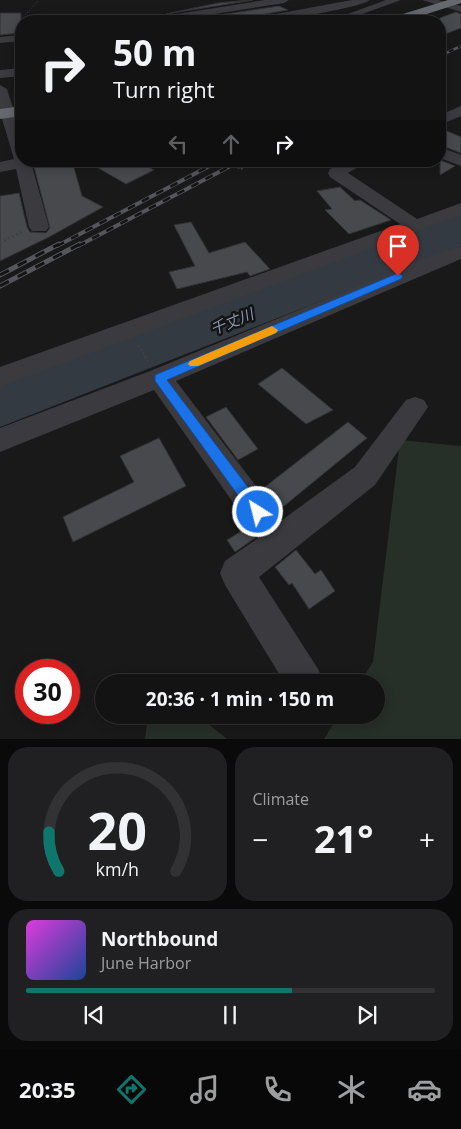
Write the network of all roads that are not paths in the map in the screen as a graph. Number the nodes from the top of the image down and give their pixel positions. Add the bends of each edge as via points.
1 (284, 0) edge
2 (366, 0) edge
3 (396, 0) edge
4 (427, 0) edge
5 (459, 0) edge
6 (303, 3) dead end
7 (445, 5) junction
8 (461, 9) edge
9 (317, 11) junction
10 (190, 15) edge
11 (291, 15) edge
12 (328, 15) edge
13 (356, 15) edge
14 (413, 15) edge
15 (15, 38) edge
16 (0, 40) edge
17 (15, 73) edge
18 (0, 74) edge
19 (0, 89) edge
20 (461, 110) edge
21 (9, 113) edge
22 (446, 118) edge
23 (15, 132) edge
24 (446, 155) edge
25 (461, 161) edge
26 (15, 163) edge
27 (0, 167) edge
28 (25, 167) edge
29 (348, 167) edge
30 (461, 209) edge
31 (39, 226) dead end
32 (415, 226) junction
33 (461, 252) edge
34 (0, 377) edge
35 (159, 378) junction
36 (415, 407) dead end
37 (0, 440) edge
38 (280, 541) junction
39 (301, 674) edge

1 - 10 street
2 - 9 street
3 - 13 street
4 - 7 street
5 - 7 highway
6 - 9 street
7 - 8 street
7 - 14 highway
9 - 11 street
9 - 12 street
15 - 16 street
17 - 18 street
19 - 21 street
20 - 22 street
21 - 23 street
24 - 25 street
26 - 27 street
28 - 31 street
29 - 32 street via 336,173
30 - 32 street
32 - 34 street
33 - 35 street
35 - 37 street
35 - 38 street
36 - 38 street via 365,476
38 - 39 street via 237,573

